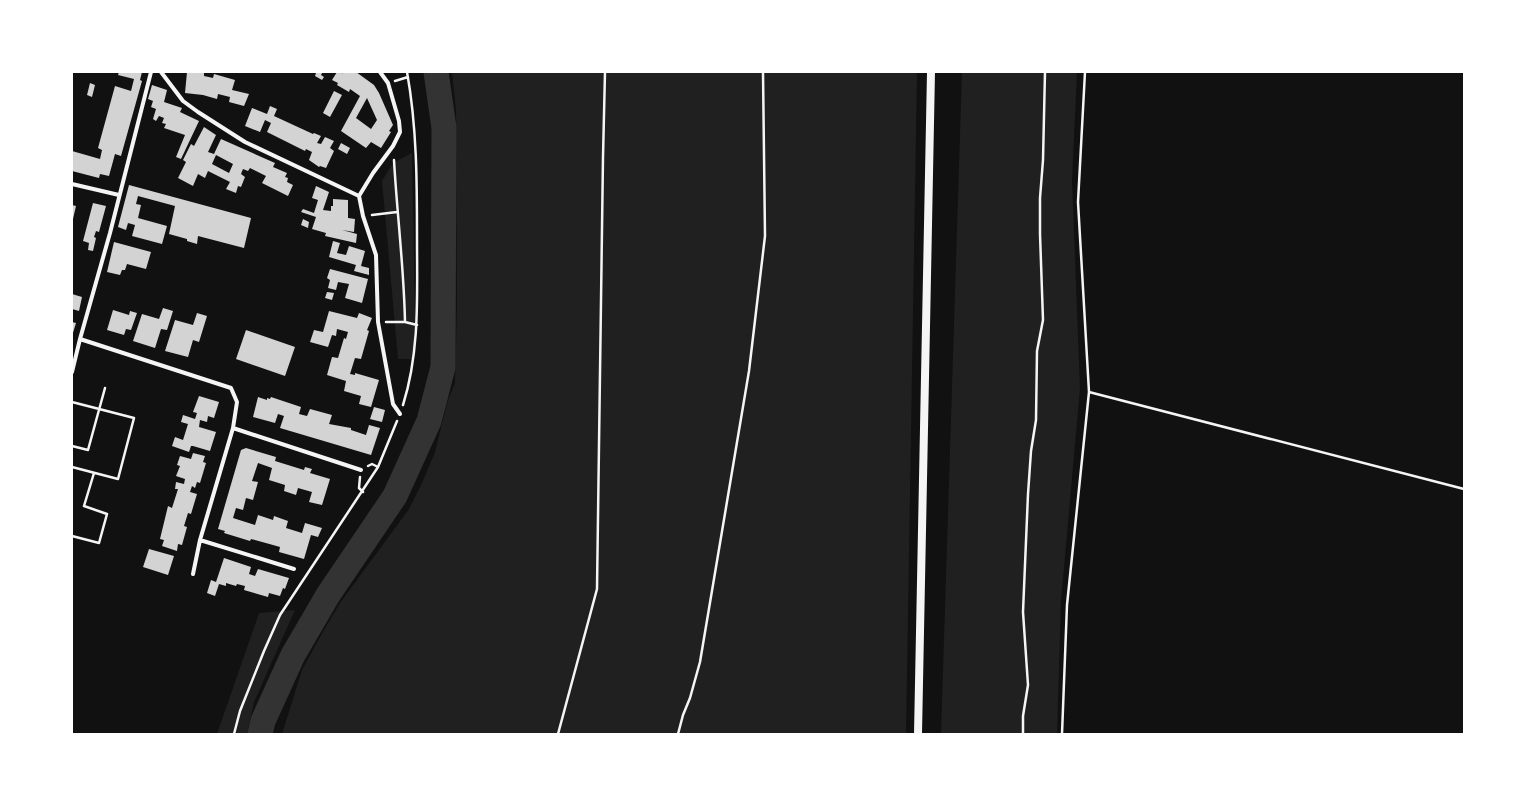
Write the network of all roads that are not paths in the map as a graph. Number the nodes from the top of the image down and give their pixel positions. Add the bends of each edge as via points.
1 (151, 72) edge
2 (161, 72) edge
3 (380, 72) edge
4 (931, 72) edge
5 (72, 184) edge
6 (119, 194) junction
7 (359, 196) junction
8 (80, 340) junction
9 (72, 372) edge
10 (400, 414) road end
11 (233, 428) junction
12 (361, 470) road end
13 (200, 540) junction
14 (294, 569) dead end
15 (193, 574) dead end
16 (918, 734) edge

1 - 6 street
2 - 7 street via 183,101 245,142
3 - 7 street via 388,83 400,132
4 - 16 main road
5 - 6 street
6 - 8 street
7 - 10 street via 376,255 378,322 393,404
8 - 9 street
8 - 11 street via 231,388 237,402
11 - 12 street
11 - 13 street
13 - 14 street
13 - 15 street

